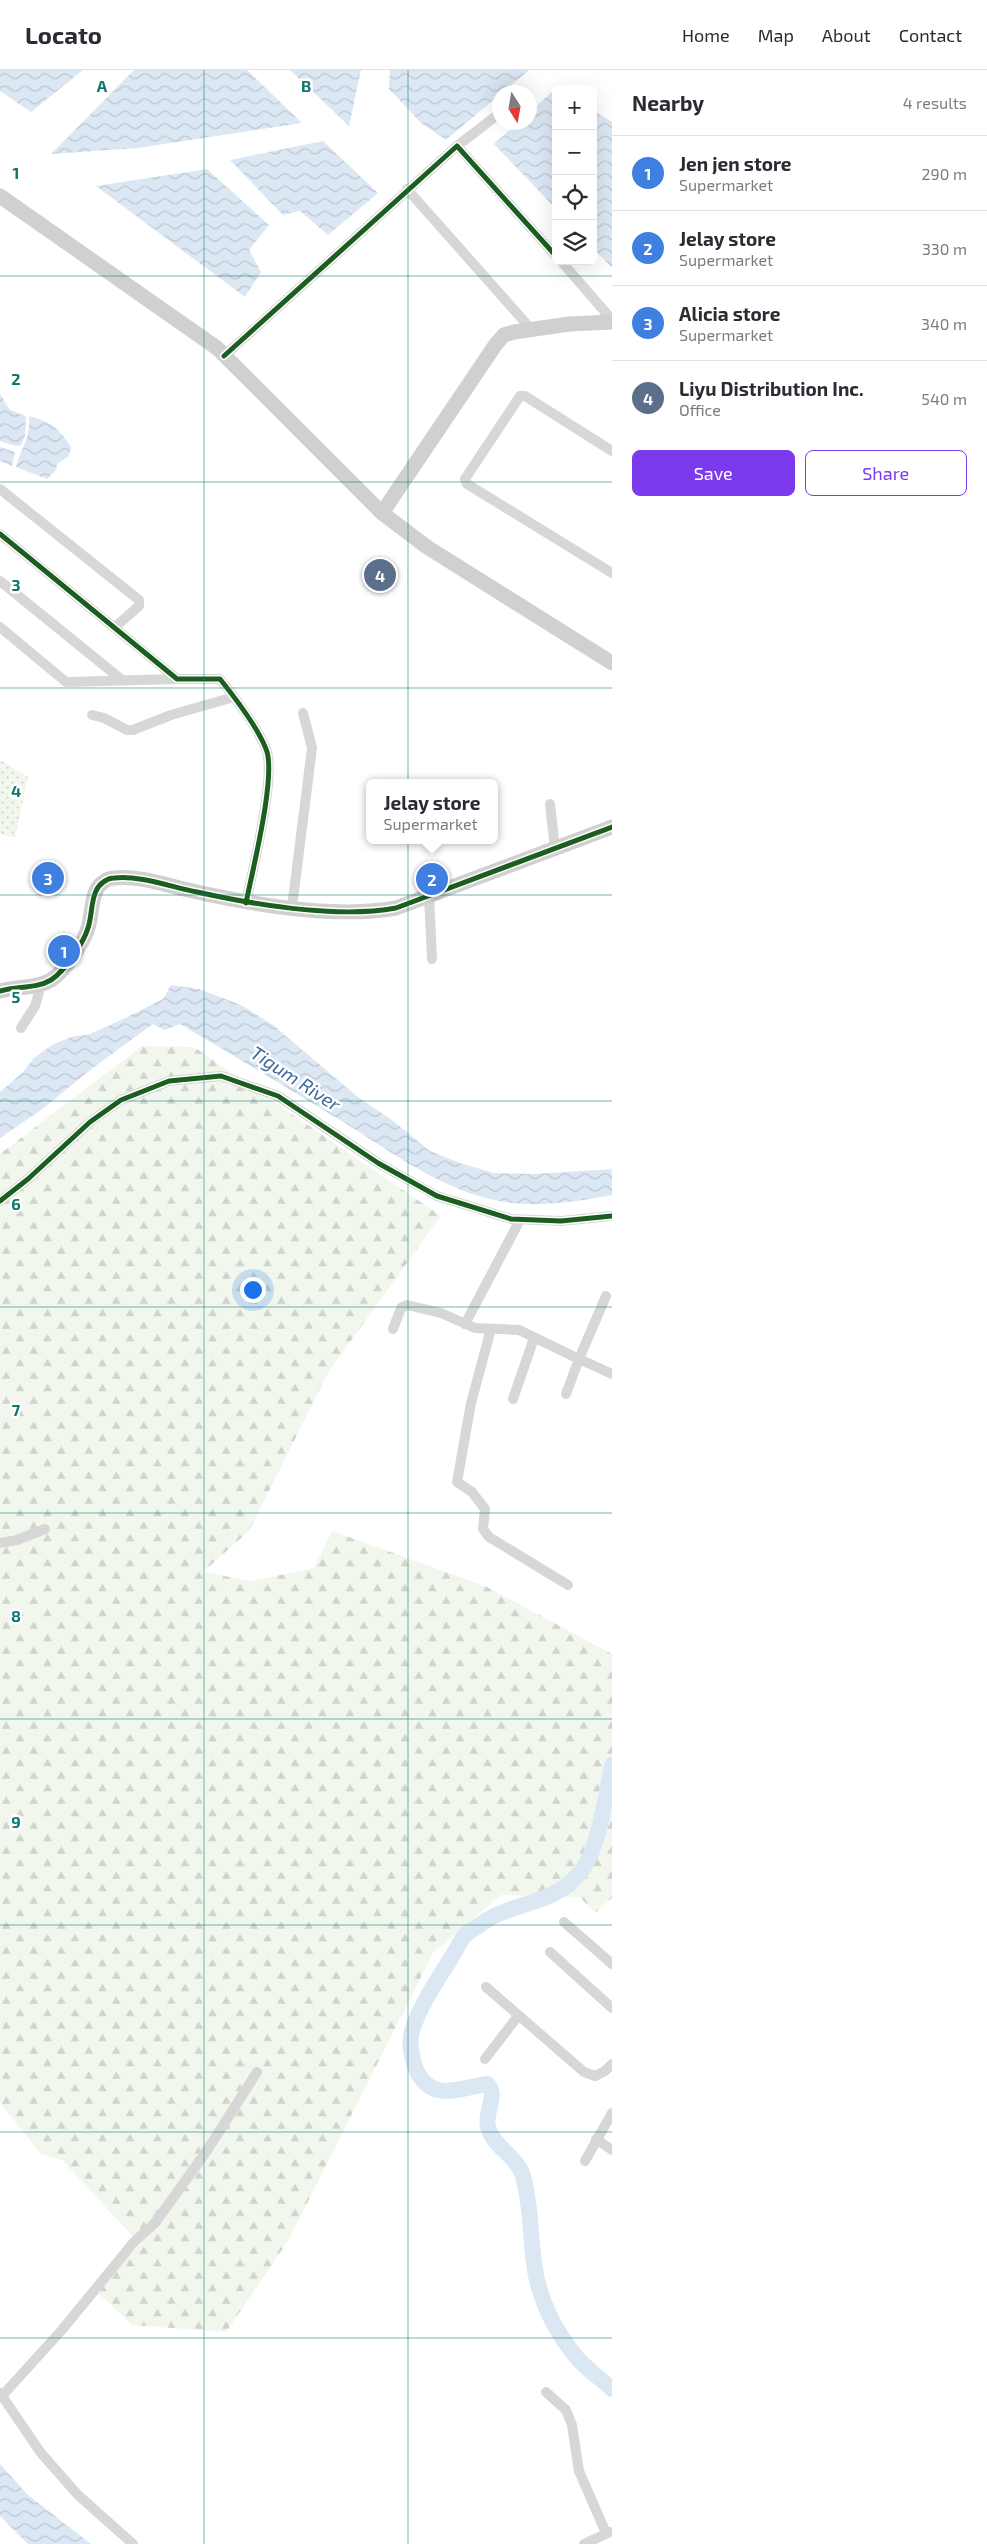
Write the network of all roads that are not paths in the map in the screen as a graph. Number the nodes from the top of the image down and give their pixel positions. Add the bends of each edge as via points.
1 (492, 119) edge
2 (457, 146) junction
3 (406, 189) junction
4 (0, 196) edge
5 (552, 252) edge
6 (564, 265) edge
7 (612, 321) edge
8 (531, 329) junction
9 (224, 356) junction
10 (612, 451) edge
11 (0, 489) edge
12 (382, 513) junction
13 (0, 534) edge
14 (612, 573) edge
15 (0, 581) edge
16 (115, 627) junction
17 (0, 628) edge
18 (612, 663) edge
19 (177, 679) junction
20 (122, 680) junction
21 (234, 697) junction
22 (303, 713) dead end
23 (92, 715) dead end
24 (550, 804) dead end
25 (612, 827) edge
26 (554, 849) junction
27 (429, 896) junction
28 (246, 902) junction
29 (292, 908) junction
30 (432, 959) dead end
31 (41, 986) junction
32 (0, 991) edge
33 (21, 1028) dead end
34 (0, 1201) edge
35 (612, 1216) edge
36 (520, 1220) junction
37 (606, 1296) dead end
38 (465, 1324) junction
39 (394, 1329) dead end
40 (491, 1329) junction
41 (534, 1338) junction
42 (579, 1359) junction
43 (612, 1374) edge
44 (566, 1394) dead end
45 (513, 1400) dead end
46 (45, 1529) dead end
47 (0, 1542) edge
48 (568, 1585) dead end
49 (564, 1922) dead end
50 (550, 1952) dead end
51 (612, 1964) edge
52 (486, 1987) dead end
53 (612, 2008) edge
54 (518, 2016) junction
55 (485, 2059) dead end
56 (612, 2064) edge
57 (257, 2072) dead end
58 (612, 2113) edge
59 (596, 2139) junction
60 (612, 2150) edge
61 (585, 2161) dead end
62 (546, 2392) dead end
63 (1, 2395) edge
64 (609, 2532) edge
65 (133, 2544) edge
66 (584, 2544) edge

1 - 2 street
2 - 3 street
2 - 5 street
3 - 8 street
3 - 9 street
4 - 9 street
6 - 7 street
7 - 8 street
8 - 12 street via 504,335 496,344
9 - 12 street
10 - 14 street via 528,396 520,396 464,479 467,484
11 - 16 street via 139,600 139,606
12 - 18 street via 427,547
13 - 16 street
15 - 20 street
16 - 19 street
17 - 20 street via 66,682
19 - 20 street
19 - 21 street via 220,679
21 - 23 street via 133,730
21 - 28 street via 267,749 269,763 265,807
22 - 29 street via 312,748
24 - 26 street
25 - 26 street
26 - 27 street
27 - 29 street via 378,912
27 - 30 street
28 - 29 street
28 - 31 street via 137,880 108,880 96,892 88,930 65,967
31 - 32 street
31 - 33 street via 35,1006
34 - 36 street via 28,1180 90,1122 121,1100 169,1081 221,1076 278,1096 378,1163 437,1196
35 - 36 street via 561,1221
36 - 38 street
37 - 42 street
38 - 39 street via 441,1313 407,1305 401,1308
38 - 40 street
40 - 41 street via 519,1330
40 - 48 street via 470,1403 457,1482 472,1492 485,1509 483,1528 489,1537
41 - 42 street
41 - 45 street
42 - 43 street
42 - 44 street
46 - 47 street via 16,1540
49 - 51 street
50 - 53 street
52 - 54 street
54 - 55 street
54 - 56 street via 584,2072 595,2076
57 - 63 street via 155,2223 134,2242 61,2331
58 - 59 street
59 - 60 street
59 - 61 street
62 - 64 street via 566,2410 572,2425 579,2471
63 - 65 street via 41,2453 78,2495
64 - 66 street

